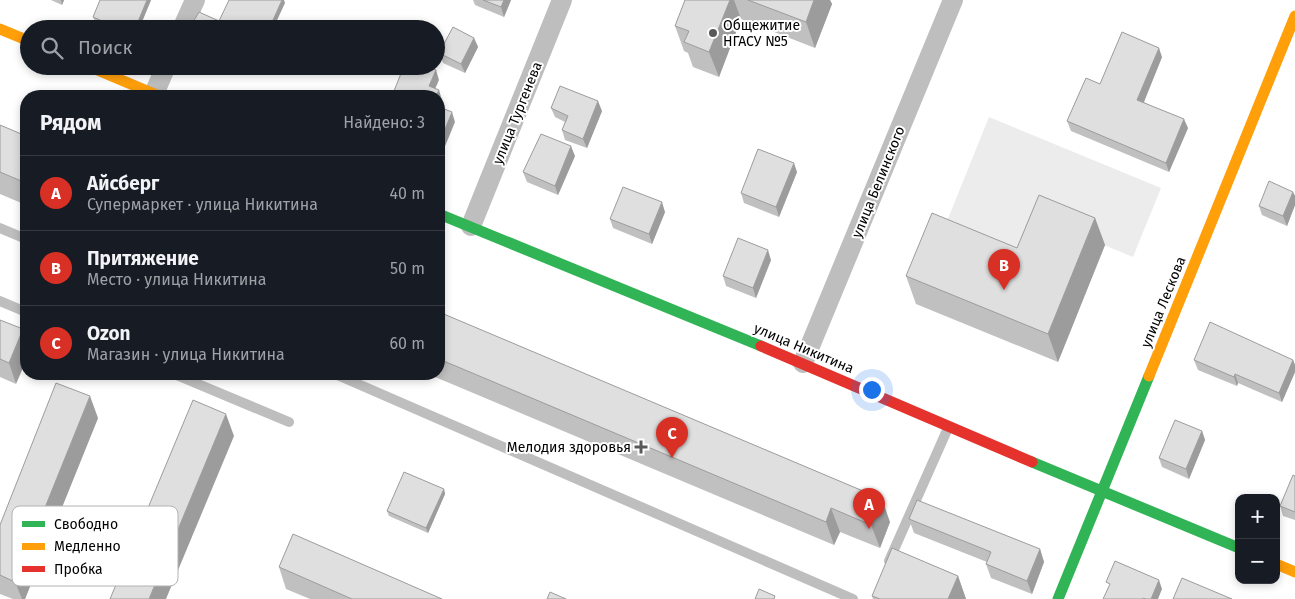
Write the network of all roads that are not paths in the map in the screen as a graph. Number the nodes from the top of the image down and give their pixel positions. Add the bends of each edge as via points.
1 (195, 0) edge
2 (562, 0) edge
3 (953, 0) edge
4 (1295, 16) edge
5 (186, 20) edge
6 (0, 29) edge
7 (20, 37) edge
8 (109, 75) edge
9 (163, 75) edge
10 (145, 90) edge
11 (159, 90) edge
12 (445, 216) edge
13 (471, 226) junction
14 (0, 228) edge
15 (20, 236) edge
16 (0, 301) edge
17 (20, 309) edge
18 (803, 363) junction
19 (188, 380) edge
20 (363, 380) edge
21 (289, 422) dead end
22 (948, 427) junction
23 (1102, 490) junction
24 (1235, 546) edge
25 (1280, 566) edge
26 (1295, 572) edge
27 (884, 573) edge
28 (853, 599) edge
29 (1058, 599) edge

1 - 5 street
2 - 13 street, улица Тургенева
3 - 18 street, улица Белинского
4 - 23 main road, улица Лескова
6 - 7 main road
8 - 10 main road
9 - 11 street
12 - 13 main road, улица Никитина
13 - 18 main road, улица Никитина
14 - 15 lane
16 - 17 lane
18 - 22 main road, улица Никитина
19 - 21 lane
20 - 28 lane
22 - 23 main road, улица Никитина
22 - 27 lane
23 - 24 main road, улица Никитина
23 - 29 main road, улица Лескова
25 - 26 main road

